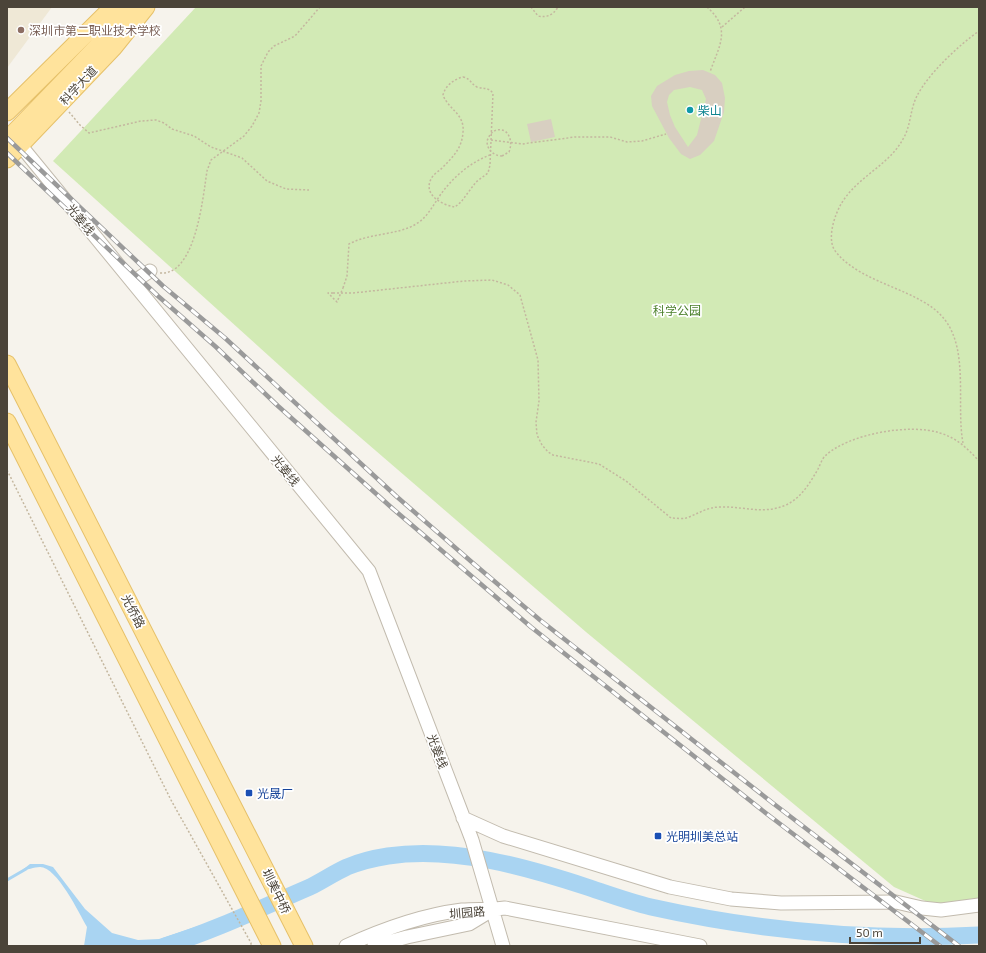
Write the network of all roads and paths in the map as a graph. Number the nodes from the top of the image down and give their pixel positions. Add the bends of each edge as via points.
1 (113, 7) edge
2 (127, 7) edge
3 (146, 7) edge
4 (320, 7) edge
5 (531, 7) edge
6 (558, 7) edge
7 (707, 7) edge
8 (745, 7) edge
9 (722, 27) junction
10 (979, 31) edge
11 (710, 72) dead end
12 (61, 103) junction
13 (7, 112) edge
14 (666, 134) dead end
15 (492, 140) junction
16 (511, 142) junction
17 (14, 143) edge
18 (223, 151) junction
19 (490, 155) junction
20 (7, 159) edge
21 (309, 190) dead end
22 (150, 271) joint
23 (133, 282) junction
24 (7, 364) edge
25 (7, 422) edge
26 (963, 444) junction
27 (979, 461) edge
28 (7, 470) edge
29 (463, 818) junction
30 (261, 858) joint
31 (979, 905) edge
32 (493, 910) junction
33 (264, 943) edge
34 (251, 946) edge
35 (304, 946) edge
36 (346, 946) edge
37 (374, 946) edge
38 (503, 946) edge
39 (700, 946) edge

1 - 13 main road
2 - 17 main road via 97,48
3 - 12 main road, 科学大道 via 113,48
4 - 18 path via 295,36 274,46 268,52 261,66 259,113 244,136
5 - 6 path via 538,16 544,17 554,13
7 - 9 path
8 - 9 path
9 - 11 path via 722,39
10 - 26 path via 940,65 917,96 904,139 887,158 852,187 836,214 831,236 835,252 856,269 933,307 945,320 955,336
12 - 17 main road, 科学大道
12 - 18 path via 89,133 156,120 172,130 194,136
14 - 16 path via 642,141 627,142 610,137 575,137 522,144
15 - 16 path
15 - 19 path, bridge
15 - 19 path, bridge via 493,93 489,89 476,86 467,78 456,78 443,95 460,115 464,130 458,152 431,179 430,188 434,199 450,206 459,205 473,186 488,173
16 - 16 path, bridge via 505,131 497,129 486,141 487,146 497,156 509,152
17 - 20 main road, 科学大道
17 - 23 street, 光姜线
18 - 21 path via 242,158 267,181 286,189
18 - 22 path via 211,160 207,171 189,253 182,263 169,272 164,274
19 - 26 path, bridge via 476,160 459,174 416,225 349,244 348,276 343,288 337,302 328,293 333,293 352,293 464,281 492,280 508,285 520,295 538,360 537,434 548,452 599,464 626,481 671,518 685,518 701,510 721,507 745,510 771,509 786,505 799,497 825,457 841,446 865,436 894,429 920,429 941,433
22 - 23 street
23 - 29 street, 光姜线 via 369,571
24 - 30 main road, 光侨路
25 - 33 main road via 235,871
26 - 27 path
28 - 33 path via 171,800 220,886
29 - 31 street via 504,836 670,887 730,899 781,903 896,902 941,910
29 - 32 street, 光姜线
30 - 35 main road, 圳美中桥
32 - 36 street, 圳园路 via 463,910 410,922 378,931
32 - 37 street, 圳园路 via 469,924 407,936
32 - 38 street
32 - 39 street via 505,908
33 - 34 path

